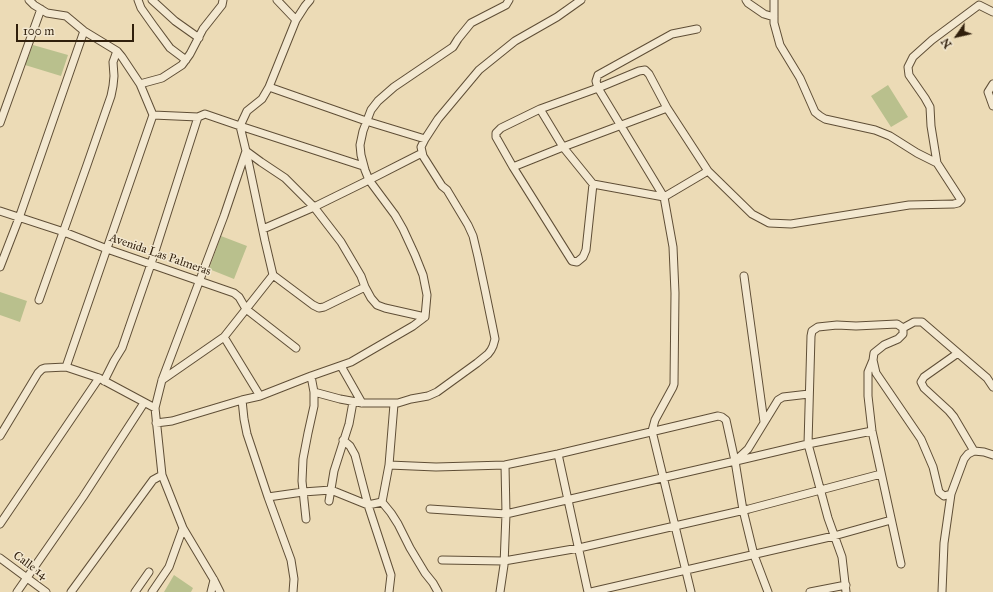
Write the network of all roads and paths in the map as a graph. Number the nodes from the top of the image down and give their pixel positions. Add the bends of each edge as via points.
1 (29, 0) edge
2 (138, 0) edge
3 (152, 0) edge
4 (223, 0) edge
5 (277, 0) edge
6 (310, 0) edge
7 (509, 0) edge
8 (581, 0) edge
9 (774, 0) edge
10 (747, 1) edge
11 (41, 9) junction
12 (993, 12) edge
13 (774, 16) junction
14 (296, 20) junction
15 (697, 29) dead end
16 (84, 31) junction
17 (199, 38) junction
18 (117, 51) junction
19 (186, 60) junction
20 (140, 84) junction
21 (993, 84) edge
22 (269, 87) junction
23 (598, 88) junction
24 (993, 106) edge
25 (667, 108) junction
26 (540, 109) junction
27 (153, 115) junction
28 (198, 117) junction
29 (366, 121) junction
30 (0, 123) edge
31 (621, 125) junction
32 (240, 126) junction
33 (425, 139) junction
34 (563, 147) junction
35 (246, 151) junction
36 (422, 153) junction
37 (938, 163) junction
38 (363, 166) junction
39 (513, 167) junction
40 (708, 171) junction
41 (369, 180) junction
42 (593, 184) junction
43 (664, 197) junction
44 (314, 207) junction
45 (0, 211) edge
46 (19, 218) junction
47 (263, 229) junction
48 (64, 232) junction
49 (107, 249) junction
50 (151, 264) junction
51 (0, 267) edge
52 (274, 274) junction
53 (744, 276) dead end
54 (200, 281) junction
55 (365, 287) junction
56 (39, 300) dead end
57 (246, 309) junction
58 (425, 317) junction
59 (904, 328) junction
60 (224, 337) junction
61 (296, 348) dead end
62 (958, 353) junction
63 (873, 360) junction
64 (341, 366) junction
65 (66, 367) junction
66 (311, 376) junction
67 (101, 379) junction
68 (162, 380) junction
69 (993, 387) edge
70 (314, 392) junction
71 (809, 394) junction
72 (260, 396) junction
73 (242, 400) junction
74 (144, 402) junction
75 (354, 402) junction
76 (362, 403) junction
77 (394, 404) junction
78 (154, 408) junction
79 (764, 422) junction
80 (156, 423) junction
81 (652, 431) junction
82 (872, 431) junction
83 (0, 436) edge
84 (343, 440) junction
85 (808, 444) junction
86 (974, 451) junction
87 (558, 454) junction
88 (993, 455) edge
89 (736, 461) junction
90 (505, 464) junction
91 (389, 465) junction
92 (881, 474) junction
93 (162, 475) junction
94 (663, 477) junction
95 (331, 490) junction
96 (820, 490) junction
97 (303, 492) junction
98 (951, 494) junction
99 (268, 497) junction
100 (568, 499) junction
101 (329, 502) dead end
102 (382, 502) junction
103 (368, 505) junction
104 (430, 509) dead end
105 (743, 510) junction
106 (506, 514) junction
107 (306, 519) dead end
108 (891, 520) junction
109 (0, 524) edge
110 (675, 526) junction
111 (183, 528) junction
112 (834, 536) junction
113 (578, 548) junction
114 (754, 555) junction
115 (0, 558) edge
116 (442, 560) dead end
117 (504, 561) junction
118 (901, 564) dead end
119 (686, 570) junction
120 (149, 572) dead end
121 (391, 575) junction
122 (27, 578) junction
123 (214, 580) junction
124 (846, 588) edge
125 (17, 592) edge
126 (46, 592) edge
127 (71, 592) edge
128 (135, 592) edge
129 (152, 592) edge
130 (212, 592) edge
131 (220, 592) edge
132 (293, 592) edge
133 (389, 592) edge
134 (395, 592) edge
135 (438, 592) edge
136 (500, 592) edge
137 (590, 592) edge
138 (691, 592) edge
139 (768, 592) edge
140 (810, 592) edge
141 (942, 592) edge

1 - 11 street
2 - 19 street via 170,48
3 - 17 street
4 - 17 street
5 - 14 street
6 - 14 street
7 - 29 street via 506,5 471,23 453,47 394,87 370,110
8 - 33 street via 515,41 478,70
9 - 13 street
10 - 13 street via 764,14
11 - 16 street via 47,13 66,16
11 - 30 street
12 - 37 street via 979,5 932,40 913,57 908,68 909,75 930,107
13 - 37 street via 780,45 800,78 815,112 826,119 890,136
14 - 22 street
15 - 23 street via 672,34 598,75
16 - 18 street
16 - 46 street
17 - 19 street
18 - 20 street
18 - 48 street via 113,62 111,96
19 - 20 street via 178,69 162,78
20 - 27 street
21 - 24 street via 988,92
22 - 29 street
22 - 32 street via 262,99 247,111
23 - 25 street via 645,70
23 - 26 street
23 - 31 street
25 - 31 street
25 - 40 street
26 - 34 street
26 - 39 street via 496,132 496,137
27 - 28 street
27 - 49 street
28 - 32 street via 205,114
28 - 50 street
29 - 33 street
29 - 38 street via 360,145
31 - 34 street
31 - 43 street
32 - 35 street
32 - 38 street
33 - 36 street via 421,147
34 - 39 street
34 - 42 street
35 - 44 street via 285,178
35 - 47 street
35 - 54 street
36 - 41 street
36 - 77 street via 470,229 495,340 491,350 483,358 437,392
37 - 40 street via 961,200 958,203 909,205 791,224 768,223 752,214
38 - 41 street
39 - 42 street via 572,261 577,262 586,250
40 - 43 street
41 - 44 street
41 - 58 street via 395,215 419,262 427,295
42 - 43 street
43 - 81 street via 673,247 674,384
44 - 47 street
44 - 55 street via 341,242
45 - 46 street, Avenida Las Palmeras
46 - 48 street, Avenida Las Palmeras
46 - 51 street
47 - 52 street
48 - 49 street, Avenida Las Palmeras
48 - 56 street
49 - 50 street, Avenida Las Palmeras
49 - 65 street
50 - 54 street, Avenida Las Palmeras
50 - 67 street via 122,348
52 - 55 street via 319,308
52 - 57 street
53 - 79 street
54 - 57 street, Avenida Las Palmeras via 234,293 240,297
54 - 68 street
55 - 58 street via 377,305
57 - 60 street
57 - 61 street, Avenida Las Palmeras
58 - 64 street via 378,347
59 - 62 street via 914,322 922,322
59 - 63 street via 898,339 874,353
59 - 71 street via 897,324 837,325 818,327 812,331
60 - 68 street
60 - 72 street
62 - 69 street via 987,378
62 - 86 street via 921,382 954,417
63 - 82 street via 868,372
63 - 98 street via 876,373 921,439 933,467 939,492 944,496
64 - 66 street
64 - 76 street
65 - 67 street
65 - 83 street via 45,368 38,373
66 - 70 street
66 - 72 street
67 - 74 street
67 - 109 street
68 - 78 street
70 - 75 street
70 - 97 street via 314,406 303,459
71 - 79 street via 782,397
71 - 85 street
72 - 73 street
73 - 80 street via 172,421
73 - 99 street via 247,434
74 - 78 street
74 - 122 street
75 - 76 street
75 - 84 street
76 - 77 street
77 - 91 street
78 - 80 street
79 - 89 street via 748,449
80 - 93 street
81 - 87 street
81 - 89 street via 722,416 726,420
81 - 94 street
82 - 85 street
82 - 92 street
84 - 95 street
84 - 103 street via 355,455
85 - 89 street
85 - 96 street
86 - 88 street
86 - 98 street via 964,459
87 - 90 street
87 - 100 street
89 - 94 street
89 - 105 street
90 - 91 street via 436,467
90 - 106 street
91 - 102 street
92 - 96 street
92 - 108 street
93 - 111 street
93 - 127 street via 154,478
94 - 100 street
94 - 110 street
95 - 97 street
95 - 101 street
95 - 103 street
96 - 105 street
96 - 112 street
97 - 99 street
97 - 107 street
98 - 141 street via 944,543
99 - 132 street via 291,560
100 - 106 street
100 - 113 street
102 - 103 street
102 - 135 street
103 - 121 street
104 - 106 street
105 - 110 street
105 - 114 street
106 - 117 street
108 - 112 street
108 - 118 street
110 - 113 street
110 - 119 street
111 - 123 street
111 - 129 street via 169,568
112 - 114 street
112 - 124 street via 842,557
113 - 117 street
113 - 137 street
114 - 119 street
114 - 139 street
115 - 122 street, Calle 14
116 - 117 street
117 - 136 street
119 - 137 street
119 - 138 street
120 - 128 street
121 - 133 street
121 - 134 street
122 - 125 street
122 - 126 street, Calle 14
123 - 130 street
123 - 131 street
124 - 140 street

